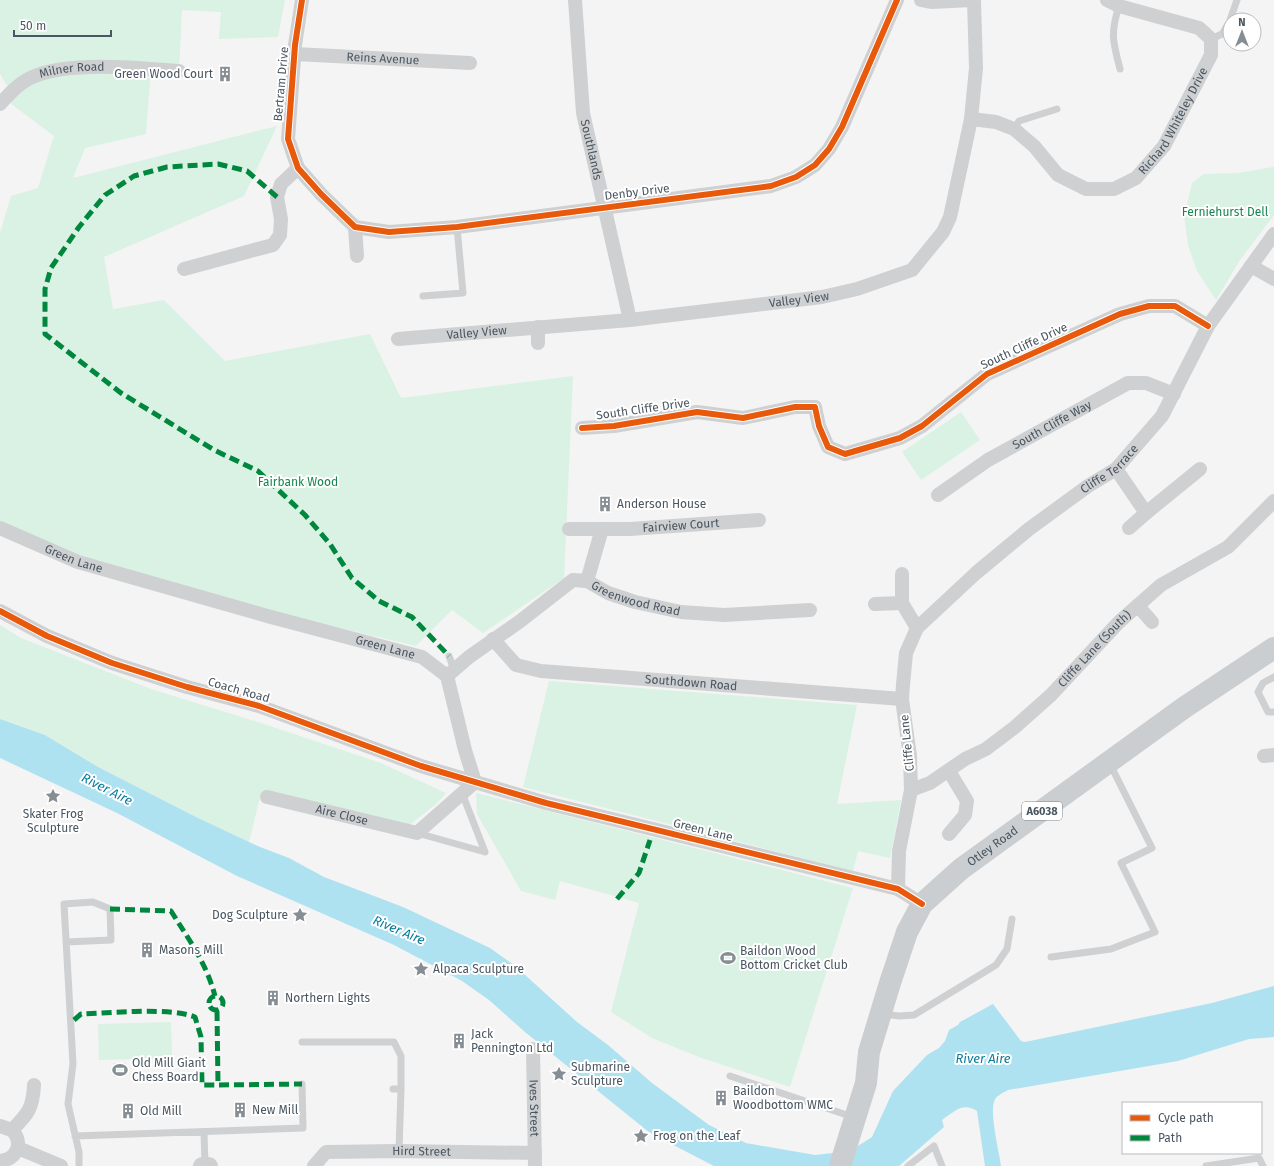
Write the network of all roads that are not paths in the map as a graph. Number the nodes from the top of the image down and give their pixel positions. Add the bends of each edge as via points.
1 (302, 0) edge
2 (575, 0) edge
3 (897, 0) edge
4 (921, 0) edge
5 (973, 0) edge
6 (1236, 0) edge
7 (1113, 3) edge
8 (1233, 12) edge
9 (1222, 34) edge
10 (1211, 39) junction
11 (295, 54) junction
12 (470, 63) dead end
13 (1120, 69) dead end
14 (178, 71) dead end
15 (0, 104) edge
16 (1057, 109) dead end
17 (971, 119) junction
18 (1014, 129) junction
19 (298, 168) junction
20 (605, 207) junction
21 (355, 227) junction
22 (457, 227) junction
23 (1274, 234) edge
24 (357, 256) dead end
25 (1251, 266) junction
26 (184, 269) dead end
27 (1274, 279) edge
28 (423, 296) dead end
29 (630, 320) junction
30 (1208, 326) junction
31 (538, 327) junction
32 (398, 339) dead end
33 (538, 343) dead end
34 (1174, 394) junction
35 (582, 428) dead end
36 (1116, 469) junction
37 (1200, 469) dead end
38 (938, 495) dead end
39 (1274, 501) edge
40 (1146, 513) junction
41 (759, 520) dead end
42 (0, 528) edge
43 (1129, 528) dead end
44 (569, 529) dead end
45 (602, 529) junction
46 (902, 574) dead end
47 (587, 581) junction
48 (902, 603) junction
49 (875, 604) dead end
50 (1138, 606) junction
51 (810, 610) dead end
52 (0, 611) edge
53 (1152, 622) dead end
54 (917, 628) junction
55 (494, 639) junction
56 (1274, 648) edge
57 (449, 656) dead end
58 (451, 673) junction
59 (1274, 677) edge
60 (902, 699) junction
61 (1274, 712) edge
62 (1110, 762) junction
63 (949, 771) junction
64 (475, 782) junction
65 (911, 790) junction
66 (462, 793) junction
67 (267, 797) dead end
68 (418, 833) junction
69 (949, 834) dead end
70 (898, 889) junction
71 (922, 904) junction
72 (1012, 919) dead end
73 (66, 942) junction
74 (1051, 957) dead end
75 (881, 1013) junction
76 (302, 1042) dead end
77 (533, 1049) dead end
78 (730, 1076) dead end
79 (302, 1084) dead end
80 (34, 1085) dead end
81 (392, 1089) dead end
82 (401, 1089) junction
83 (846, 1123) junction
84 (6, 1128) edge
85 (204, 1132) junction
86 (75, 1136) junction
87 (18, 1148) junction
88 (399, 1151) junction
89 (535, 1160) edge
90 (0, 1161) edge
91 (61, 1166) edge
92 (79, 1166) edge
93 (205, 1166) edge
94 (314, 1166) edge
95 (825, 1166) edge
96 (840, 1166) edge
97 (908, 1166) edge
98 (942, 1166) edge
99 (1206, 1166) edge
100 (1263, 1166) edge

1 - 11 street, Bertram Drive
2 - 20 street, Southlands via 583,113
3 - 20 street, Denby Drive via 842,126 829,149 814,165 796,177 771,186
4 - 5 street
5 - 17 street, Valley View via 976,68
6 - 8 lane
7 - 10 street via 1199,28
7 - 13 lane via 1113,40
9 - 10 lane
10 - 18 street, Richard Whiteley Drive via 1211,55 1164,146 1136,178 1114,190 1086,189 1058,175 1034,146
11 - 12 street, Reins Avenue
11 - 19 street, Bertram Drive via 288,139
14 - 15 street, Milner Road via 133,67 55,70 34,76 21,84
16 - 18 lane via 1019,121
17 - 18 street, Richard Whiteley Drive via 996,122
17 - 29 street, Valley View via 950,217 943,232 912,270 857,289 822,297
19 - 21 street
19 - 26 street via 281,184 277,197 281,219 280,234 273,245
20 - 22 street, Denby Drive
20 - 29 street, Southlands
21 - 22 street, Denby Drive via 389,232
21 - 24 street
22 - 28 lane via 463,293
23 - 25 street, Cliffe Terrace
25 - 27 street
25 - 30 street, Cliffe Terrace
29 - 31 street, Valley View
30 - 34 street, Cliffe Terrace
30 - 35 street, South Cliffe Drive via 1175,306 1149,306 1120,314 987,374 922,426 900,438 844,454 828,447 819,426 815,407 795,407 743,418 697,412 614,426
31 - 32 street, Valley View
31 - 33 street
34 - 36 street, Cliffe Terrace via 1162,416
34 - 38 street, South Cliffe Way via 1146,383 1128,383 988,460
36 - 40 street
36 - 54 street, Cliffe Terrace via 1029,529 976,573
37 - 40 street
39 - 50 street, Cliffe Lane (South) via 1228,547 1161,585
40 - 43 street
41 - 45 street, Fairview Court
42 - 58 street, Green Lane via 78,562 422,657
44 - 45 street, Fairview Court
45 - 47 street
46 - 48 street
47 - 51 street, Greenwood Road via 608,593 635,602 681,612 724,615
47 - 55 street, Greenwood Road via 573,580
48 - 49 street
48 - 54 street
50 - 53 street
50 - 63 street, Cliffe Lane (South) via 1118,622 1051,695 1015,727 986,749 965,759
52 - 64 street, Coach Road via 47,636 112,663 259,706 386,754
54 - 60 street, Cliffe Lane via 906,653
55 - 58 street, Greenwood Road
55 - 60 street, Southdown Road via 516,665 540,671
56 - 62 main road, Otley Road / A6038 via 1185,707
57 - 58 lane
58 - 64 street via 465,750
59 - 61 lane via 1263,682 1258,692 1268,712
60 - 65 street, Cliffe Lane via 910,756
62 - 71 main road, Otley Road / A6038 via 961,869
62 - 74 lane via 1152,848 1122,862 1156,932 1111,948
63 - 65 street, Cliffe Lane (South) via 930,783
63 - 69 street via 967,801 965,815
64 - 66 street
64 - 70 street, Green Lane via 573,810
65 - 70 street, Cliffe Lane via 899,851
66 - 68 street
66 - 68 lane via 485,852
67 - 68 street, Aire Close
70 - 71 street, Green Lane
71 - 75 main road, Otley Road / A6038 via 904,940
72 - 75 lane via 1007,949 996,965 914,1015
73 - 73 lane via 111,940 110,909 93,902 64,904
73 - 86 lane via 73,1064 68,1104
75 - 83 main road, Otley Road / A6038 via 869,1052 866,1083
76 - 82 lane via 394,1042 401,1056
77 - 89 street, Ives Street
78 - 83 lane
79 - 85 lane via 303,1128
80 - 84 street via 33,1101 26,1116
81 - 82 lane
82 - 88 lane
83 - 95 main road, Otley Road / A6038
83 - 96 main road, Otley Road / A6038
84 - 87 street via 19,1142
85 - 86 lane
85 - 93 lane
86 - 92 lane
87 - 90 street via 13,1157
87 - 91 street
88 - 89 street, Hird Street
88 - 94 street, Hird Street via 326,1152
97 - 98 lane via 934,1146
99 - 100 lane via 1259,1158

